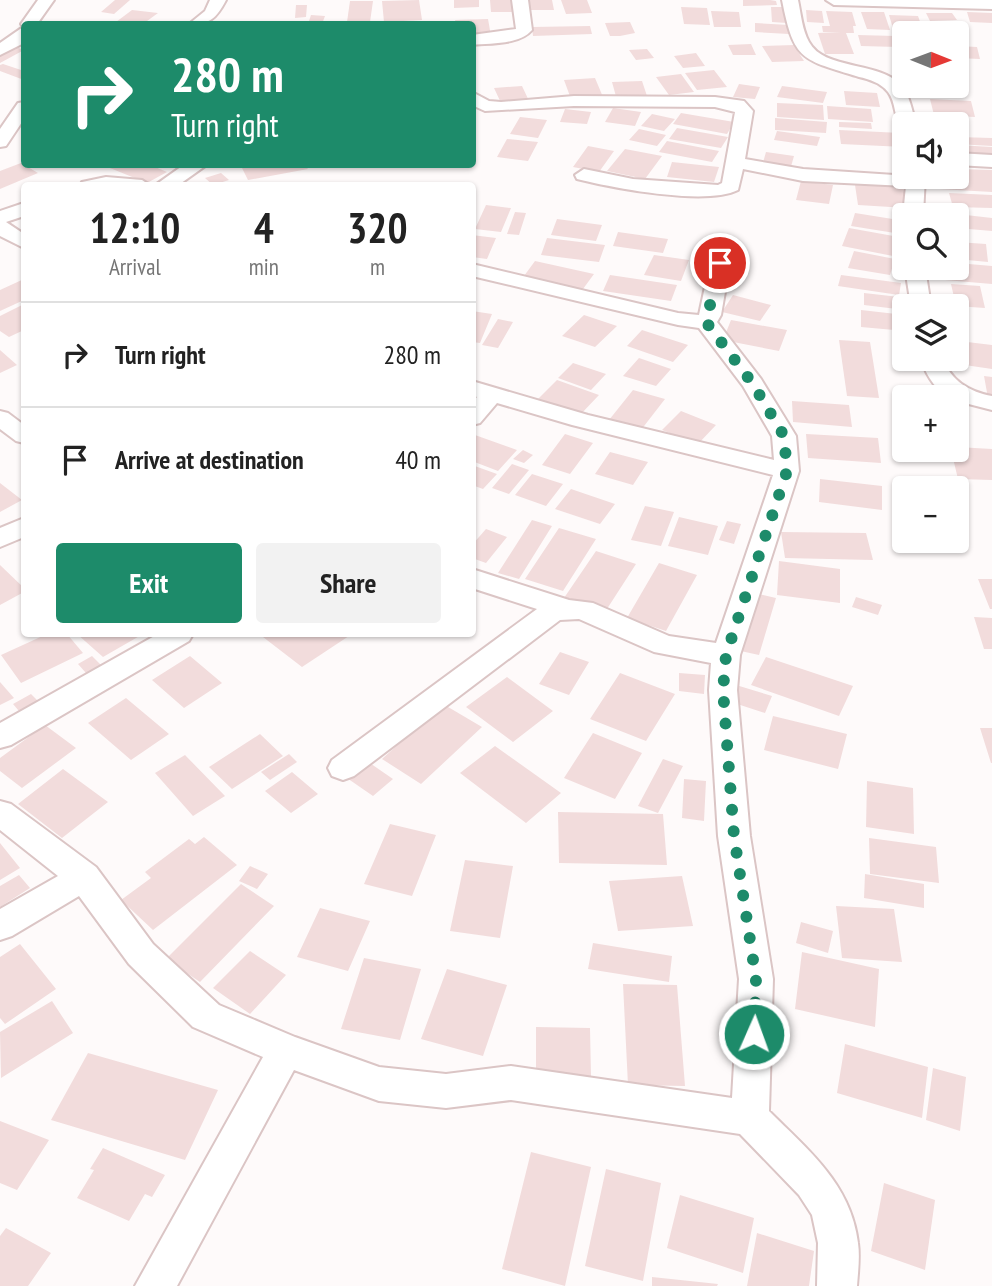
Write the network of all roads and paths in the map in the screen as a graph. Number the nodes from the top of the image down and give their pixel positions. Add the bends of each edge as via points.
1 (46, 0) edge
2 (218, 0) edge
3 (223, 0) edge
4 (520, 0) edge
5 (790, 0) edge
6 (834, 0) edge
7 (961, 1) edge
8 (992, 4) edge
9 (31, 21) edge
10 (201, 21) edge
11 (21, 38) edge
12 (476, 39) edge
13 (0, 50) edge
14 (476, 100) edge
15 (21, 111) edge
16 (902, 112) edge
17 (0, 142) edge
18 (969, 160) edge
19 (992, 161) edge
20 (736, 162) junction
21 (192, 168) edge
22 (584, 175) dead end
23 (892, 179) edge
24 (170, 182) edge
25 (21, 210) edge
26 (0, 218) edge
27 (0, 227) edge
28 (21, 240) edge
29 (720, 263) dead end
30 (476, 271) edge
31 (706, 322) junction
32 (936, 371) edge
33 (483, 390) edge
34 (992, 403) edge
35 (476, 408) edge
36 (0, 418) edge
37 (21, 434) edge
38 (787, 471) junction
39 (21, 528) edge
40 (0, 539) edge
41 (476, 579) edge
42 (568, 608) junction
43 (174, 637) edge
44 (726, 655) junction
45 (0, 737) edge
46 (343, 768) dead end
47 (0, 813) edge
48 (84, 877) junction
49 (0, 926) edge
50 (286, 1050) junction
51 (750, 1118) junction
52 (155, 1286) edge
53 (836, 1286) edge

1 - 9 street
2 - 3 street
2 - 10 street
4 - 12 street via 524,30
5 - 16 street via 801,44 808,52 880,78 893,87
6 - 7 street
7 - 8 street
11 - 13 street
14 - 20 street via 501,107 574,101 727,103 744,111
15 - 17 street
18 - 19 street
20 - 22 street via 731,186 721,191 633,186
20 - 23 street via 820,178
21 - 24 street
25 - 26 street
27 - 28 street
29 - 31 street
30 - 31 street
31 - 38 street via 753,384 784,436
32 - 34 street via 939,379 958,391
33 - 35 street
33 - 38 street via 580,420
36 - 37 street
38 - 44 street
39 - 40 street
41 - 42 street
42 - 44 street via 583,610 664,645
42 - 46 street via 552,612 515,638
43 - 45 street
44 - 51 street via 723,690 734,836 756,979
47 - 48 street
48 - 49 street
48 - 50 street via 141,954 206,1016
50 - 51 street via 379,1084 446,1091 511,1083
50 - 52 street
51 - 53 street via 813,1182 830,1208 838,1243

